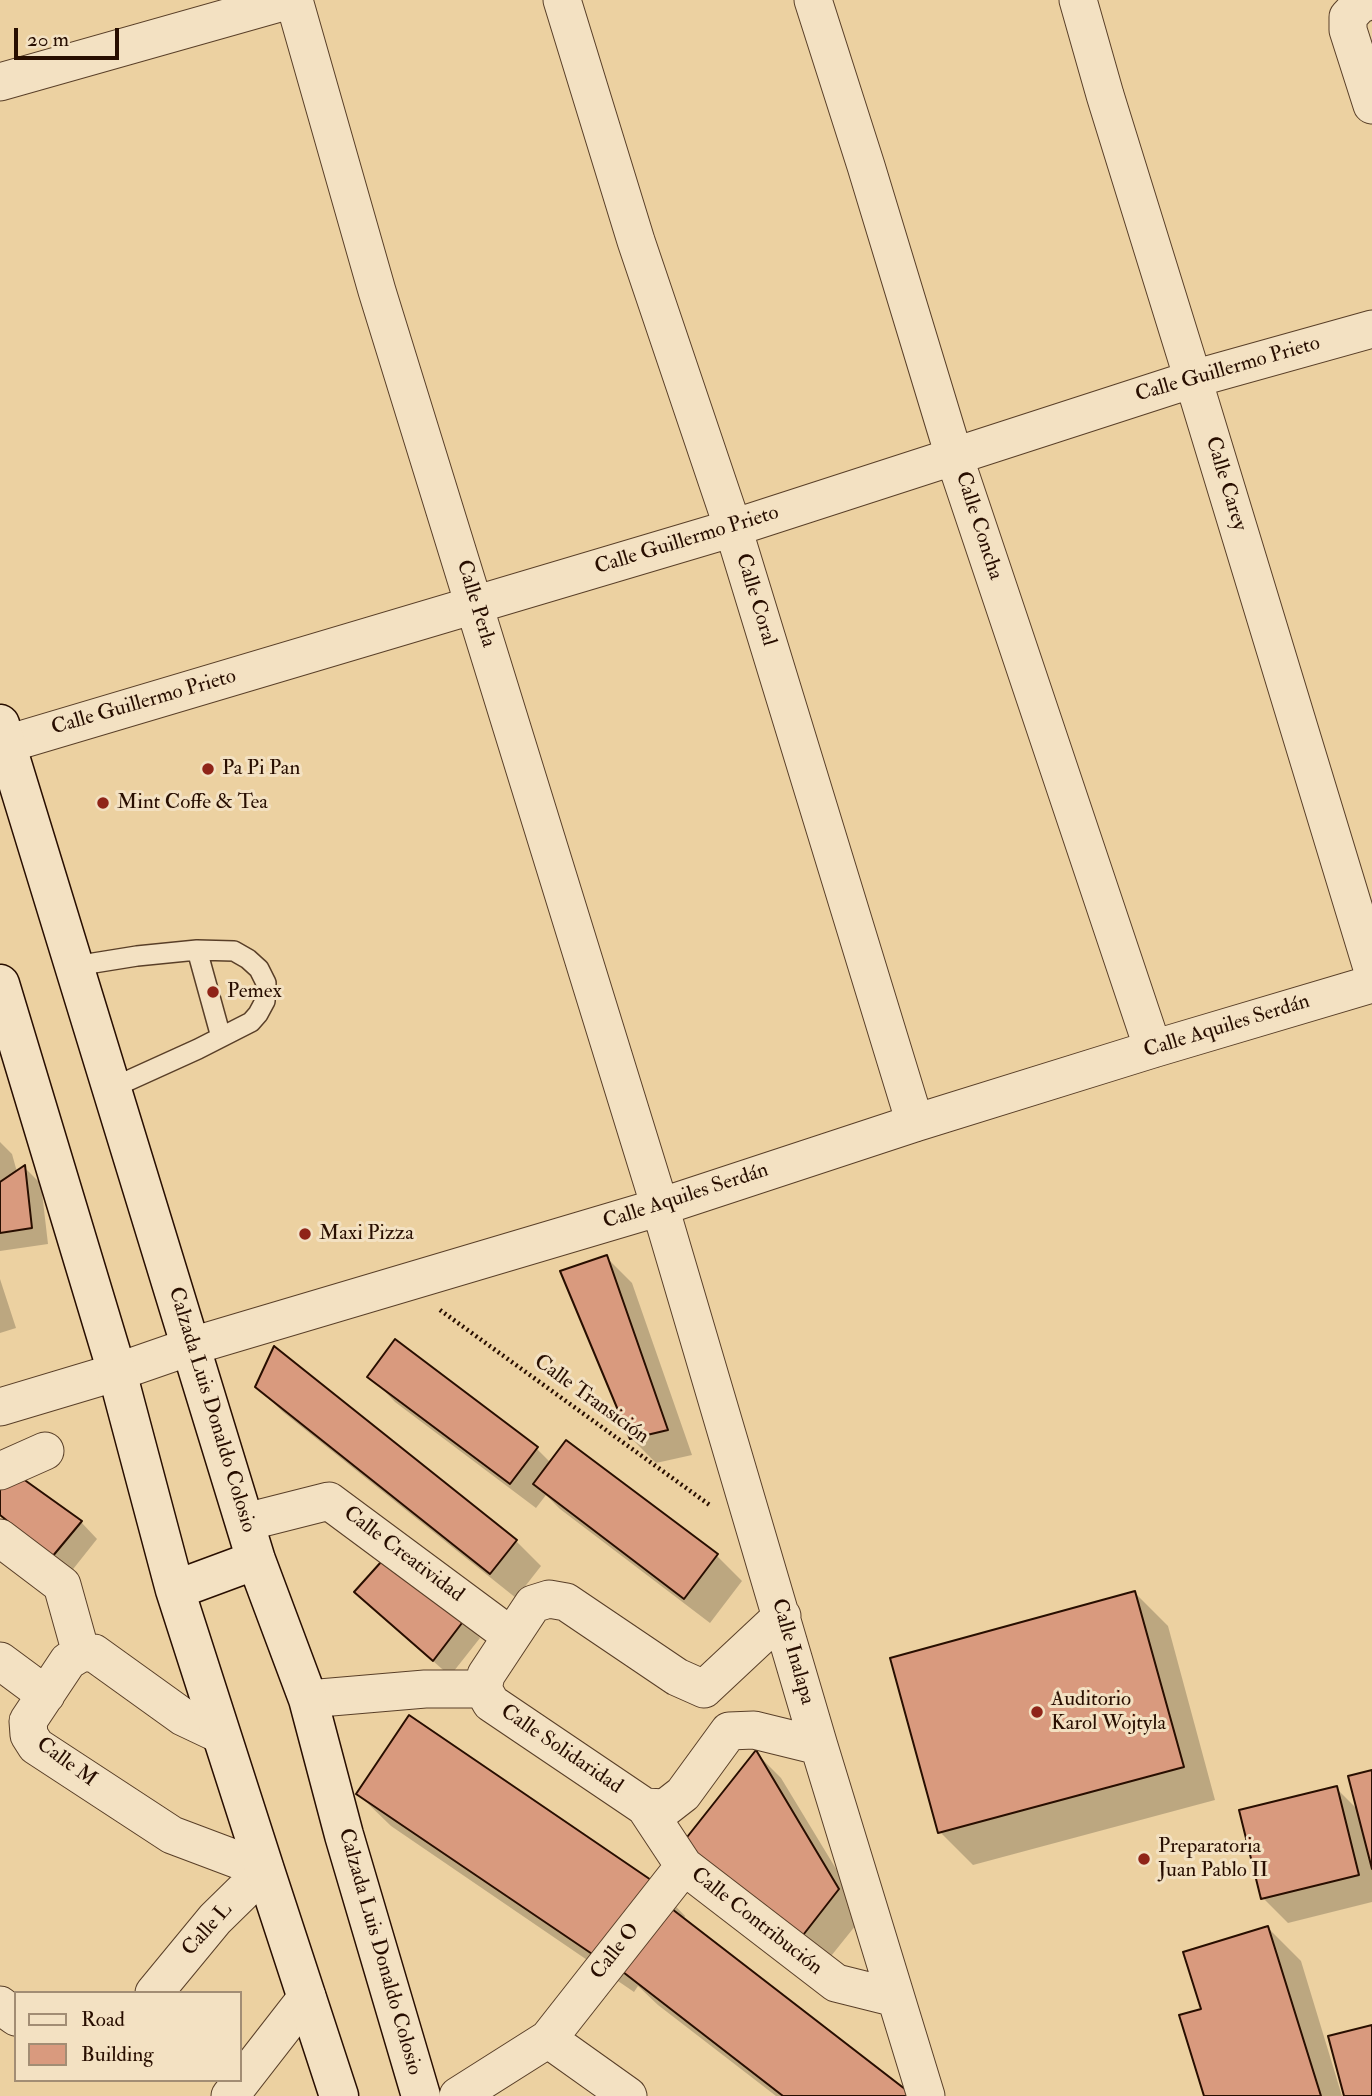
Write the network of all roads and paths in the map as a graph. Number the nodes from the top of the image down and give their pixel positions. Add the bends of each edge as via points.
1 (292, 0) edge
2 (562, 0) edge
3 (813, 0) edge
4 (1078, 0) edge
5 (1372, 0) edge
6 (0, 82) edge
7 (1372, 104) edge
8 (1372, 329) edge
9 (1193, 379) junction
10 (954, 456) junction
11 (733, 528) junction
12 (475, 605) junction
13 (2, 738) edge
14 (197, 950) junction
15 (75, 966) junction
16 (1372, 968) edge
17 (0, 984) edge
18 (1372, 984) edge
19 (221, 1037) junction
20 (1153, 1049) junction
21 (112, 1088) junction
22 (915, 1123) junction
23 (660, 1207) junction
24 (404, 1283) junction
25 (192, 1346) junction
26 (117, 1372) junction
27 (0, 1407) edge
28 (46, 1451) dead end
29 (0, 1471) edge
30 (715, 1509) dead end
31 (246, 1522) junction
32 (0, 1538) edge
33 (257, 1560) junction
34 (175, 1590) junction
35 (782, 1616) junction
36 (512, 1636) junction
37 (81, 1653) junction
38 (0, 1661) edge
39 (483, 1689) junction
40 (704, 1689) junction
41 (46, 1695) junction
42 (308, 1699) junction
43 (729, 1731) junction
44 (221, 1735) junction
45 (14, 1736) edge
46 (819, 1746) junction
47 (645, 1807) junction
48 (684, 1866) junction
49 (264, 1870) junction
50 (156, 1991) edge
51 (307, 1997) junction
52 (896, 1998) junction
53 (548, 2039) junction
54 (242, 2081) edge
55 (241, 2082) edge
56 (230, 2096) edge
57 (339, 2096) edge
58 (421, 2096) edge
59 (458, 2096) edge
60 (628, 2096) edge
61 (926, 2096) edge

1 - 6 street
1 - 12 street, Calle Perla
2 - 11 street, Calle Coral via 636,241
3 - 10 street, Calle Concha
4 - 9 street, Calle Carey
5 - 7 street via 1348,17 1348,30
8 - 9 street, Calle Guillermo Prieto
9 - 10 street, Calle Guillermo Prieto
9 - 16 street, Calle Carey
10 - 11 street, Calle Guillermo Prieto
10 - 20 street, Calle Concha
11 - 12 street, Calle Guillermo Prieto
11 - 22 street, Calle Coral
12 - 13 street, Calle Guillermo Prieto
12 - 23 street, Calle Perla
13 - 15 main road, Calzada Luis Donaldo Colosio
14 - 15 lane
14 - 19 lane
14 - 19 lane via 234,951 259,970 266,984 265,1002 258,1014
15 - 21 main road, Calzada Luis Donaldo Colosio
17 - 26 main road
18 - 20 street, Calle Aquiles Serdán
19 - 21 lane
20 - 22 street, Calle Aquiles Serdán
21 - 25 main road, Calzada Luis Donaldo Colosio
22 - 23 street, Calle Aquiles Serdán
23 - 24 street, Calle Aquiles Serdán
23 - 35 street, Calle Inalapa
24 - 25 street, Calle Aquiles Serdán
24 - 30 path, Calle Transición
25 - 26 street, Calle Aquiles Serdán
25 - 31 main road, Calzada Luis Donaldo Colosio
26 - 27 street, Calle Aquiles Serdán
26 - 34 main road
28 - 29 street
31 - 33 main road, Calzada Luis Donaldo Colosio
31 - 36 street, Calle Creatividad via 329,1501
32 - 37 street via 62,1585
33 - 34 main road
33 - 42 main road, Calzada Luis Donaldo Colosio
34 - 44 main road
35 - 40 street
35 - 46 street, Calle Inalapa
36 - 39 street via 486,1675
36 - 40 street via 533,1604 549,1599 566,1602 677,1677
37 - 41 street, Calle M via 68,1661
37 - 44 street via 94,1653 183,1717
38 - 41 street
39 - 42 street
39 - 47 street, Calle Solidaridad via 491,1703
40 - 43 street
41 - 45 street, Calle M
42 - 58 main road, Calzada Luis Donaldo Colosio
43 - 46 street via 754,1730
43 - 47 street via 683,1794 665,1808
44 - 49 main road
45 - 49 street, Calle M via 172,1835
46 - 52 street, Calle Inalapa
47 - 48 street, Calle Contribución
48 - 52 street, Calle Contribución via 836,1983
48 - 53 street, Calle O
49 - 50 street, Calle L via 215,1919
49 - 51 main road
51 - 54 street
51 - 57 main road
52 - 61 street, Calle Inalapa
53 - 59 street, Calle O
53 - 60 street
55 - 56 street

